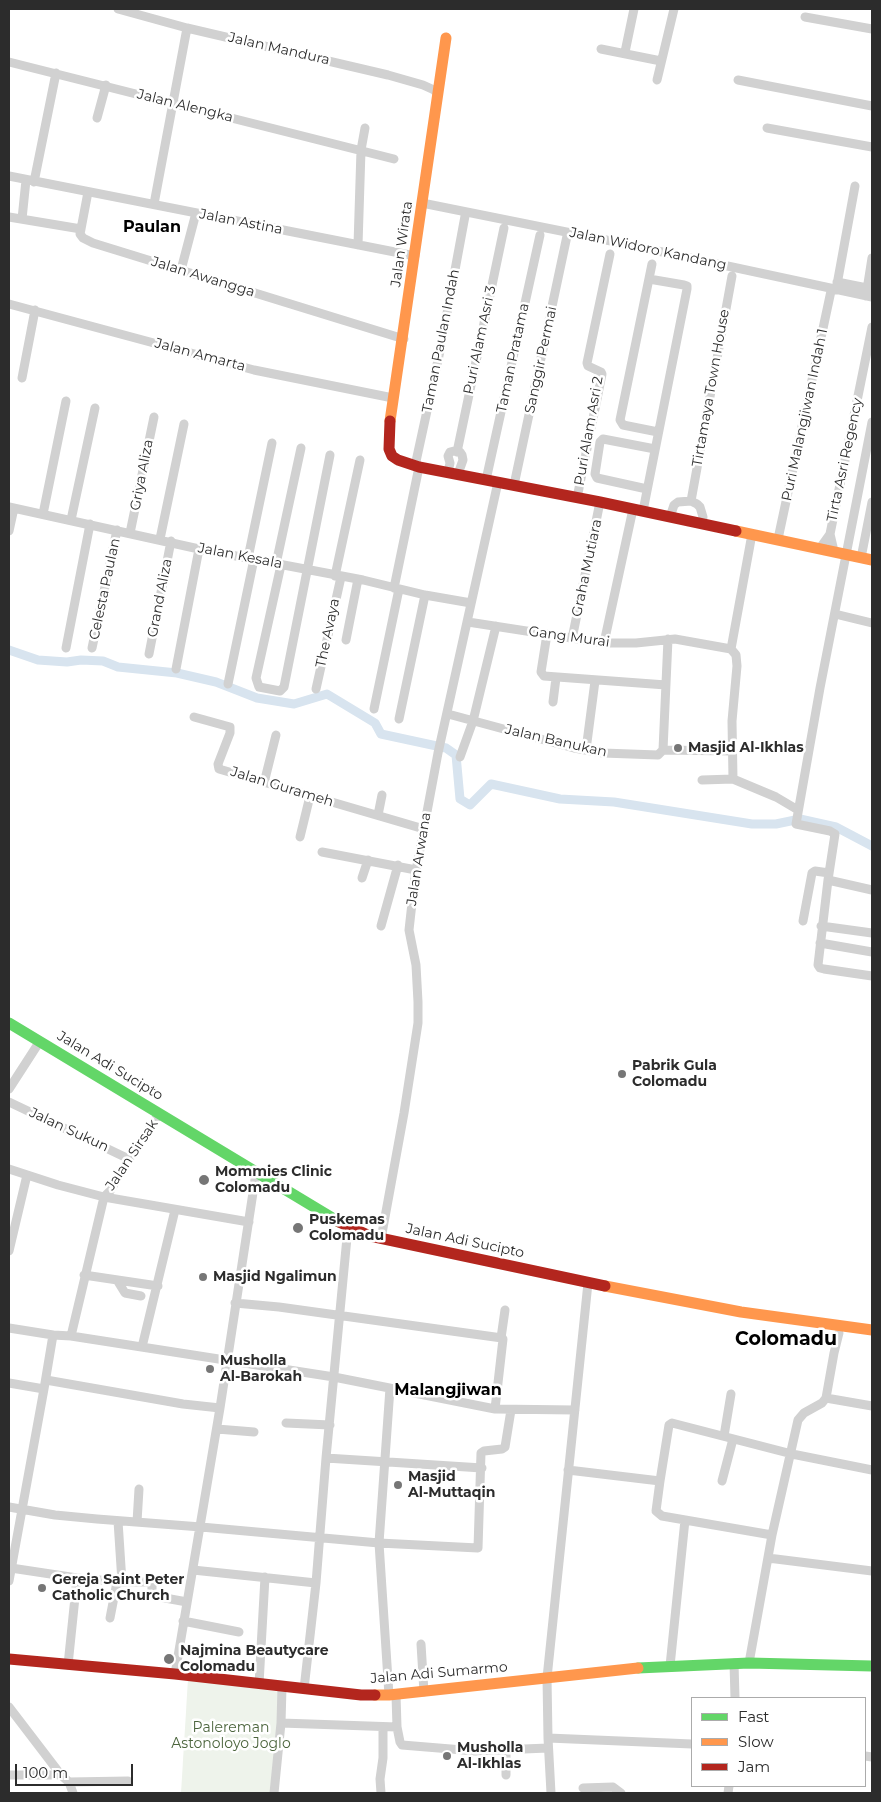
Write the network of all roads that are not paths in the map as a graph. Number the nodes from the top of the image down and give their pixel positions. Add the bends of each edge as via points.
1 (118, 9) edge
2 (634, 9) edge
3 (674, 9) edge
4 (806, 17) dead end
5 (187, 28) junction
6 (872, 29) edge
7 (446, 38) dead end
8 (601, 48) dead end
9 (624, 52) junction
10 (661, 61) junction
11 (9, 62) edge
12 (56, 73) junction
13 (658, 80) dead end
14 (738, 80) dead end
15 (106, 86) junction
16 (437, 93) junction
17 (173, 103) junction
18 (872, 106) edge
19 (97, 118) dead end
20 (365, 128) dead end
21 (767, 128) dead end
22 (872, 147) edge
23 (360, 150) junction
24 (394, 159) dead end
25 (9, 176) edge
26 (30, 181) junction
27 (855, 186) dead end
28 (88, 192) junction
29 (422, 203) junction
30 (154, 204) junction
31 (196, 212) junction
32 (9, 216) edge
33 (465, 216) dead end
34 (22, 218) junction
35 (504, 228) dead end
36 (81, 229) junction
37 (540, 235) dead end
38 (568, 236) dead end
39 (358, 245) junction
40 (610, 254) dead end
41 (415, 256) junction
42 (872, 258) edge
43 (652, 264) dead end
44 (181, 270) junction
45 (732, 276) dead end
46 (649, 278) junction
47 (835, 288) junction
48 (869, 294) edge
49 (9, 304) edge
50 (34, 310) junction
51 (872, 327) edge
52 (404, 338) junction
53 (22, 378) dead end
54 (394, 398) junction
55 (66, 401) dead end
56 (95, 408) dead end
57 (154, 417) dead end
58 (872, 422) edge
59 (184, 424) dead end
60 (658, 432) junction
61 (272, 443) dead end
62 (300, 448) dead end
63 (655, 449) junction
64 (330, 455) dead end
65 (360, 460) dead end
66 (417, 466) junction
67 (453, 473) junction
68 (486, 480) junction
69 (498, 482) junction
70 (514, 485) junction
71 (647, 489) junction
72 (577, 498) junction
73 (690, 500) junction
74 (600, 502) junction
75 (872, 502) edge
76 (11, 507) edge
77 (638, 510) junction
78 (43, 514) junction
79 (670, 516) junction
80 (71, 520) junction
81 (702, 523) junction
82 (90, 524) junction
83 (117, 530) junction
84 (9, 531) edge
85 (130, 533) junction
86 (752, 534) junction
87 (830, 534) junction
88 (160, 539) junction
89 (778, 539) junction
90 (171, 541) junction
91 (820, 548) junction
92 (199, 549) junction
93 (834, 551) junction
94 (846, 554) junction
95 (251, 558) junction
96 (860, 558) junction
97 (872, 560) edge
98 (279, 564) junction
99 (307, 570) junction
100 (338, 576) junction
101 (358, 579) junction
102 (397, 588) junction
103 (426, 595) junction
104 (471, 603) junction
105 (835, 614) junction
106 (468, 622) junction
107 (872, 623) edge
108 (496, 626) junction
109 (547, 634) junction
110 (573, 634) dead end
111 (346, 640) dead end
112 (668, 640) junction
113 (604, 643) junction
114 (66, 648) dead end
115 (92, 648) dead end
116 (731, 649) junction
117 (149, 654) dead end
118 (176, 669) dead end
119 (556, 678) junction
120 (595, 681) junction
121 (228, 684) dead end
122 (666, 685) junction
123 (316, 689) dead end
124 (553, 702) dead end
125 (374, 709) dead end
126 (448, 714) junction
127 (194, 717) dead end
128 (399, 719) dead end
129 (473, 721) junction
130 (276, 736) dead end
131 (586, 750) junction
132 (663, 750) junction
133 (733, 751) junction
134 (460, 757) dead end
135 (733, 779) junction
136 (702, 780) dead end
137 (264, 783) junction
138 (310, 796) junction
139 (382, 796) dead end
140 (798, 811) junction
141 (378, 815) junction
142 (424, 829) junction
143 (300, 837) dead end
144 (322, 852) dead end
145 (368, 860) junction
146 (398, 865) junction
147 (416, 870) junction
148 (828, 876) junction
149 (362, 878) dead end
150 (872, 890) edge
151 (804, 921) dead end
152 (381, 926) dead end
153 (821, 926) junction
154 (872, 933) edge
155 (820, 943) junction
156 (872, 952) edge
157 (872, 976) edge
158 (9, 1023) edge
159 (40, 1041) junction
160 (9, 1089) edge
161 (9, 1102) edge
162 (159, 1114) junction
163 (129, 1159) junction
164 (9, 1169) edge
165 (256, 1173) junction
166 (27, 1176) junction
167 (104, 1196) junction
168 (175, 1210) junction
169 (13, 1214) edge
170 (249, 1222) junction
171 (348, 1227) junction
172 (381, 1239) junction
173 (9, 1247) edge
174 (84, 1275) junction
175 (116, 1280) junction
176 (588, 1283) junction
177 (158, 1286) junction
178 (141, 1296) dead end
179 (235, 1303) junction
180 (505, 1310) dead end
181 (339, 1315) junction
182 (820, 1324) junction
183 (9, 1328) edge
184 (872, 1330) edge
185 (839, 1333) junction
186 (53, 1335) junction
187 (71, 1336) junction
188 (501, 1338) junction
189 (872, 1339) edge
190 (142, 1347) junction
191 (227, 1362) junction
192 (334, 1377) junction
193 (9, 1384) edge
194 (45, 1384) junction
195 (390, 1388) junction
196 (730, 1394) dead end
197 (826, 1398) junction
198 (872, 1406) edge
199 (220, 1408) junction
200 (494, 1409) junction
201 (511, 1410) junction
202 (575, 1410) junction
203 (286, 1423) dead end
204 (330, 1426) junction
205 (217, 1429) junction
206 (254, 1432) dead end
207 (728, 1438) junction
208 (792, 1454) junction
209 (326, 1458) junction
210 (384, 1462) junction
211 (482, 1468) junction
212 (568, 1470) junction
213 (872, 1470) edge
214 (660, 1481) junction
215 (722, 1481) dead end
216 (139, 1489) dead end
217 (9, 1506) edge
218 (21, 1510) junction
219 (685, 1520) junction
220 (118, 1521) junction
221 (138, 1522) junction
222 (201, 1526) junction
223 (13, 1531) edge
224 (772, 1535) junction
225 (320, 1537) junction
226 (379, 1543) junction
227 (768, 1558) junction
228 (11, 1568) junction
229 (193, 1570) junction
230 (872, 1571) edge
231 (265, 1576) junction
232 (77, 1578) junction
233 (9, 1581) edge
234 (119, 1582) junction
235 (316, 1582) junction
236 (187, 1602) junction
237 (110, 1618) dead end
238 (183, 1621) junction
239 (239, 1632) dead end
240 (421, 1644) dead end
241 (9, 1659) edge
242 (749, 1663) junction
243 (734, 1664) junction
244 (68, 1665) junction
245 (670, 1666) junction
246 (872, 1666) edge
247 (175, 1674) junction
248 (547, 1678) junction
249 (259, 1684) junction
250 (282, 1687) junction
251 (304, 1689) junction
252 (424, 1692) junction
253 (392, 1695) junction
254 (735, 1697) edge
255 (9, 1708) edge
256 (281, 1723) junction
257 (383, 1727) junction
258 (397, 1727) junction
259 (548, 1743) junction
260 (691, 1744) edge
261 (506, 1750) junction
262 (9, 1775) edge
263 (61, 1775) junction
264 (506, 1775) dead end
265 (128, 1781) dead end
266 (68, 1782) junction
267 (583, 1788) dead end
268 (74, 1793) edge
269 (274, 1793) edge
270 (381, 1793) edge
271 (551, 1793) edge
272 (621, 1793) edge

1 - 5 street, Jalan Mandura
2 - 9 street
3 - 10 street
4 - 6 street
5 - 16 street, Jalan Mandura via 388,75 423,85
5 - 17 street
7 - 16 main road, Jalan Wirata
8 - 9 street
9 - 10 street
10 - 13 street
11 - 12 street, Jalan Alengka
12 - 15 street, Jalan Alengka
12 - 26 street
14 - 18 street
15 - 17 street, Jalan Alengka
15 - 19 street
16 - 29 main road, Jalan Wirata
17 - 23 street, Jalan Alengka
17 - 30 street
20 - 23 street
21 - 22 street
23 - 24 street, Jalan Alengka
23 - 39 street
25 - 26 street, Jalan Astina
26 - 28 street, Jalan Astina
26 - 34 street
27 - 47 street, Puri Malangjiwan Indah 1
28 - 30 street, Jalan Astina
28 - 36 street
29 - 41 main road, Jalan Wirata
29 - 47 street, Jalan Widoro Kandang
30 - 31 street, Jalan Astina
31 - 39 street, Jalan Astina
31 - 44 street
32 - 34 street
33 - 66 street, Taman Paulan Indah
34 - 36 street
35 - 67 street, Puri Alam Asri 3 via 457,452 463,460
36 - 44 street, Jalan Awangga via 80,234 86,241
37 - 68 street, Taman Pratama
38 - 70 street, Sanggir Permai
39 - 41 street, Jalan Astina
40 - 72 street, Puri Alam Asri 2 via 587,363 602,374
41 - 52 main road, Jalan Wirata
42 - 48 street
43 - 46 street
44 - 52 street, Jalan Awangga
45 - 73 street, Tirtamaya Town House
46 - 60 street via 620,420 623,425
46 - 60 street via 687,286
47 - 48 street, Jalan Widoro Kandang
47 - 89 street, Puri Malangjiwan Indah 1
49 - 50 street, Jalan Amarta
50 - 53 street
50 - 54 street, Jalan Amarta via 254,370
51 - 87 street, Tirta Asri Regency
52 - 54 main road, Jalan Wirata
54 - 66 main road, Jalan Wirata via 389,449 398,460
55 - 78 street
56 - 80 street
57 - 85 street, Griya Aliza
58 - 94 street
59 - 88 street
60 - 63 street
61 - 95 street
62 - 98 street
63 - 71 street
63 - 71 street via 603,439 600,442 594,474 597,478
64 - 99 street
65 - 100 street, The Avaya
66 - 67 main road, Jalan Wirata
66 - 102 street, Taman Paulan Indah
67 - 68 main road, Jalan Wirata
68 - 69 main road, Jalan Wirata
69 - 70 main road, Jalan Wirata
69 - 104 street, Jalan Arwana
70 - 72 main road, Jalan Wirata
71 - 77 street
72 - 74 main road, Jalan Wirata
73 - 79 street via 674,505
73 - 81 street via 700,507
74 - 77 main road, Jalan Wirata
74 - 110 street, Graha Mutiara
75 - 96 street
76 - 78 street, Jalan Kesala
76 - 84 street
77 - 79 main road, Jalan Wirata
77 - 113 street
78 - 80 street, Jalan Kesala
79 - 81 main road, Jalan Wirata
80 - 82 street, Jalan Kesala
81 - 86 main road, Jalan Wirata
82 - 83 street, Jalan Kesala
82 - 114 street
83 - 85 street, Jalan Kesala
83 - 115 street, Celesta Paulan
85 - 88 street, Jalan Kesala
86 - 89 main road, Jalan Wirata
86 - 116 street
87 - 91 street, Tirta Asri Regency
87 - 93 street, Tirta Asri Regency
88 - 90 street, Jalan Kesala
89 - 91 main road, Jalan Wirata
90 - 92 street, Jalan Kesala
90 - 117 street, Grand Aliza
91 - 93 main road, Jalan Wirata
92 - 95 street, Jalan Kesala
92 - 118 street
93 - 94 main road, Jalan Wirata
94 - 96 main road, Jalan Wirata
94 - 105 street
95 - 98 street, Jalan Kesala
95 - 121 street
96 - 97 main road, Jalan Wirata
98 - 99 street, Jalan Kesala
98 - 99 street via 256,678 259,687 277,691 284,687
99 - 100 street, Jalan Kesala
100 - 101 street, Jalan Kesala
100 - 123 street, The Avaya
101 - 102 street, Jalan Kesala
101 - 111 street
102 - 103 street, Jalan Kesala
102 - 125 street, Taman Paulan Indah
103 - 104 street, Jalan Kesala
103 - 128 street
104 - 106 street, Jalan Arwana
105 - 107 street
105 - 140 street
106 - 108 street, Gang Murai
106 - 126 street, Jalan Arwana
108 - 109 street, Gang Murai
108 - 129 street
109 - 113 street, Gang Murai
109 - 119 street via 540,672
112 - 113 street, Gang Murai
112 - 116 street, Gang Murai
112 - 122 street
116 - 133 street via 736,655 737,666
119 - 120 street
119 - 124 street
120 - 122 street
120 - 131 street
122 - 132 street
126 - 129 street, Jalan Banukan
126 - 142 street, Jalan Arwana
127 - 137 street, Jalan Gurameh via 230,727 218,764 220,769
129 - 131 street, Jalan Banukan
129 - 134 street
130 - 137 street
131 - 132 street, Jalan Banukan via 658,755
132 - 133 street, Jalan Banukan
133 - 135 street
135 - 136 street
135 - 140 street via 776,797
137 - 138 street, Jalan Gurameh
138 - 141 street, Jalan Gurameh
138 - 143 street
139 - 141 street
140 - 148 street via 798,826 835,834
141 - 142 street, Jalan Gurameh
142 - 147 street, Jalan Arwana
144 - 145 street
145 - 146 street
145 - 149 street
146 - 147 street
146 - 152 street
147 - 172 street, Jalan Arwana via 408,930 416,965 418,1023
148 - 150 street
148 - 151 street via 815,871 812,873
148 - 153 street
153 - 154 street
153 - 155 street
155 - 156 street
155 - 157 street via 820,968
158 - 159 main road, Jalan Adi Sucipto
159 - 160 street
159 - 162 main road, Jalan Adi Sucipto
161 - 163 street, Jalan Sukun
162 - 163 street, Jalan Sirsak
162 - 165 main road, Jalan Adi Sucipto
163 - 167 street, Jalan Sirsak
164 - 166 street
165 - 170 street
165 - 171 main road, Jalan Adi Sucipto
166 - 167 street
166 - 169 street
167 - 168 street
167 - 174 street
168 - 170 street
168 - 177 street
169 - 173 street
170 - 179 street
171 - 172 main road, Jalan Adi Sucipto
171 - 181 street
172 - 176 main road, Jalan Adi Sucipto
174 - 175 street
174 - 187 street
175 - 177 street
175 - 178 street via 125,1293
176 - 182 main road, Jalan Adi Sucipto
176 - 202 street
177 - 190 street
179 - 181 street
179 - 191 street
180 - 188 street
181 - 188 street
181 - 192 street
182 - 184 main road, Jalan Adi Sucipto via 829,1322
182 - 185 main road, Jalan Adi Sucipto
183 - 186 street
185 - 189 main road, Jalan Adi Sucipto
185 - 197 street
186 - 187 street
186 - 194 street
187 - 190 street
188 - 200 street
190 - 191 street
191 - 192 street
191 - 199 street
192 - 195 street
192 - 204 street
193 - 194 street
194 - 199 street
194 - 218 street
195 - 200 street
195 - 210 street
196 - 207 street
197 - 198 street
197 - 208 street via 801,1416
199 - 205 street
200 - 201 street
201 - 202 street
201 - 211 street via 505,1447 482,1452
202 - 212 street
203 - 204 street
204 - 209 street
205 - 206 street
205 - 222 street
207 - 208 street
207 - 214 street via 670,1423
207 - 215 street
208 - 213 street
208 - 224 street
209 - 210 street
209 - 225 street
210 - 211 street
210 - 226 street
211 - 226 street via 478,1548
212 - 214 street
212 - 248 street
214 - 219 street via 656,1511
216 - 221 street
217 - 218 street
218 - 220 street
218 - 223 street
219 - 224 street
219 - 245 street
220 - 221 street
220 - 234 street
221 - 222 street
222 - 225 street
222 - 229 street
223 - 228 street
224 - 227 street
225 - 226 street
225 - 235 street
226 - 253 street
227 - 230 street
227 - 242 street
228 - 232 street
228 - 233 street
229 - 231 street
229 - 236 street
231 - 235 street
231 - 249 street
232 - 234 street
232 - 244 street
234 - 236 street via 148,1582 152,1584 154,1596
234 - 237 street
235 - 251 street
236 - 238 street
238 - 239 street
238 - 247 street
240 - 252 street
241 - 244 main road, Jalan Adi Sumarmo
242 - 243 main road, Jalan Adi Sumarmo
242 - 246 main road, Jalan Adi Sumarmo
243 - 245 main road, Jalan Adi Sumarmo
243 - 254 street
244 - 247 main road, Jalan Adi Sumarmo
245 - 248 main road, Jalan Adi Sumarmo
247 - 249 main road, Jalan Adi Sumarmo
248 - 252 main road, Jalan Adi Sumarmo
248 - 259 street
249 - 250 main road, Jalan Adi Sumarmo
250 - 251 main road, Jalan Adi Sumarmo
250 - 256 street
251 - 253 main road, Jalan Adi Sumarmo
252 - 253 main road, Jalan Adi Sumarmo
253 - 258 street
255 - 263 street
256 - 257 street
256 - 269 street
257 - 258 street
257 - 270 street
258 - 261 street via 402,1745
259 - 260 street
259 - 261 street
259 - 271 street
261 - 264 street
262 - 263 street
263 - 266 street
265 - 266 street
266 - 268 street
267 - 272 street via 613,1787

